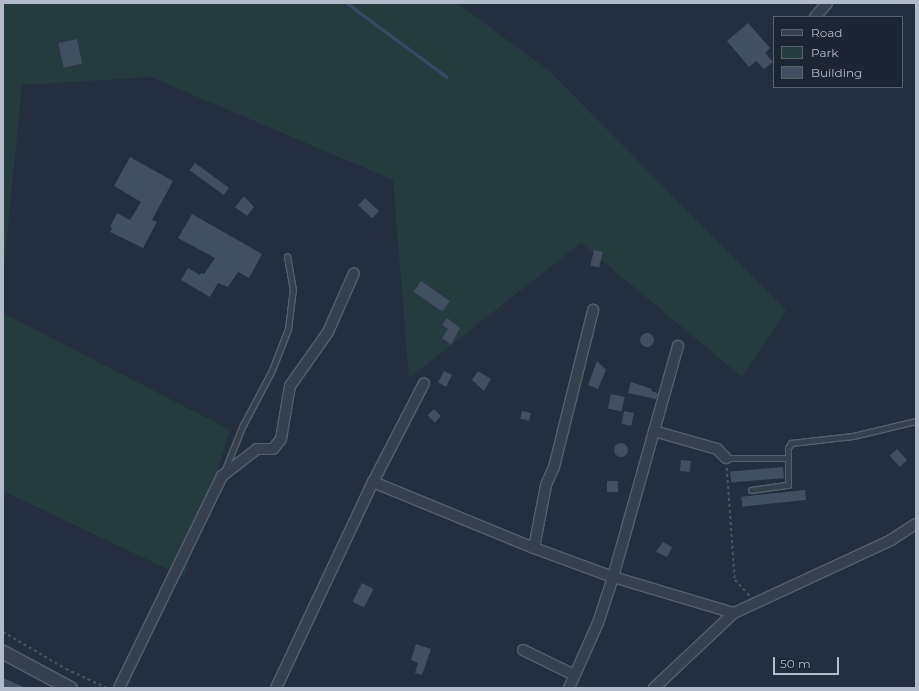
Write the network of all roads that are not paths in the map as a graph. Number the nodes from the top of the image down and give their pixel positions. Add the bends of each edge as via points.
1 (827, 3) edge
2 (816, 16) edge
3 (287, 257) dead end
4 (354, 273) dead end
5 (593, 310) dead end
6 (678, 346) dead end
7 (424, 383) dead end
8 (916, 421) edge
9 (654, 431) junction
10 (726, 458) joint
11 (788, 458) junction
12 (222, 476) junction
13 (373, 482) junction
14 (751, 490) dead end
15 (916, 524) edge
16 (534, 548) junction
17 (613, 577) junction
18 (734, 613) junction
19 (523, 650) dead end
20 (4, 655) edge
21 (574, 675) junction
22 (54, 684) edge
23 (70, 688) edge
24 (119, 688) edge
25 (276, 688) edge
26 (568, 688) edge
27 (654, 688) edge

1 - 2 street
3 - 12 lane via 293,290 288,329 272,370 242,427
4 - 12 street via 328,332 290,386 278,446 269,450 257,449
5 - 16 street via 554,467 546,485
6 - 9 street
7 - 13 street
8 - 11 lane via 854,436 791,443
9 - 10 street via 717,450
9 - 17 street
10 - 11 lane
11 - 14 lane via 788,485
12 - 24 street
13 - 16 street
13 - 25 street
15 - 18 street via 891,540
16 - 17 street
17 - 18 street
17 - 21 street via 598,623
18 - 27 street
19 - 21 street
20 - 22 street
21 - 26 street
22 - 23 street

